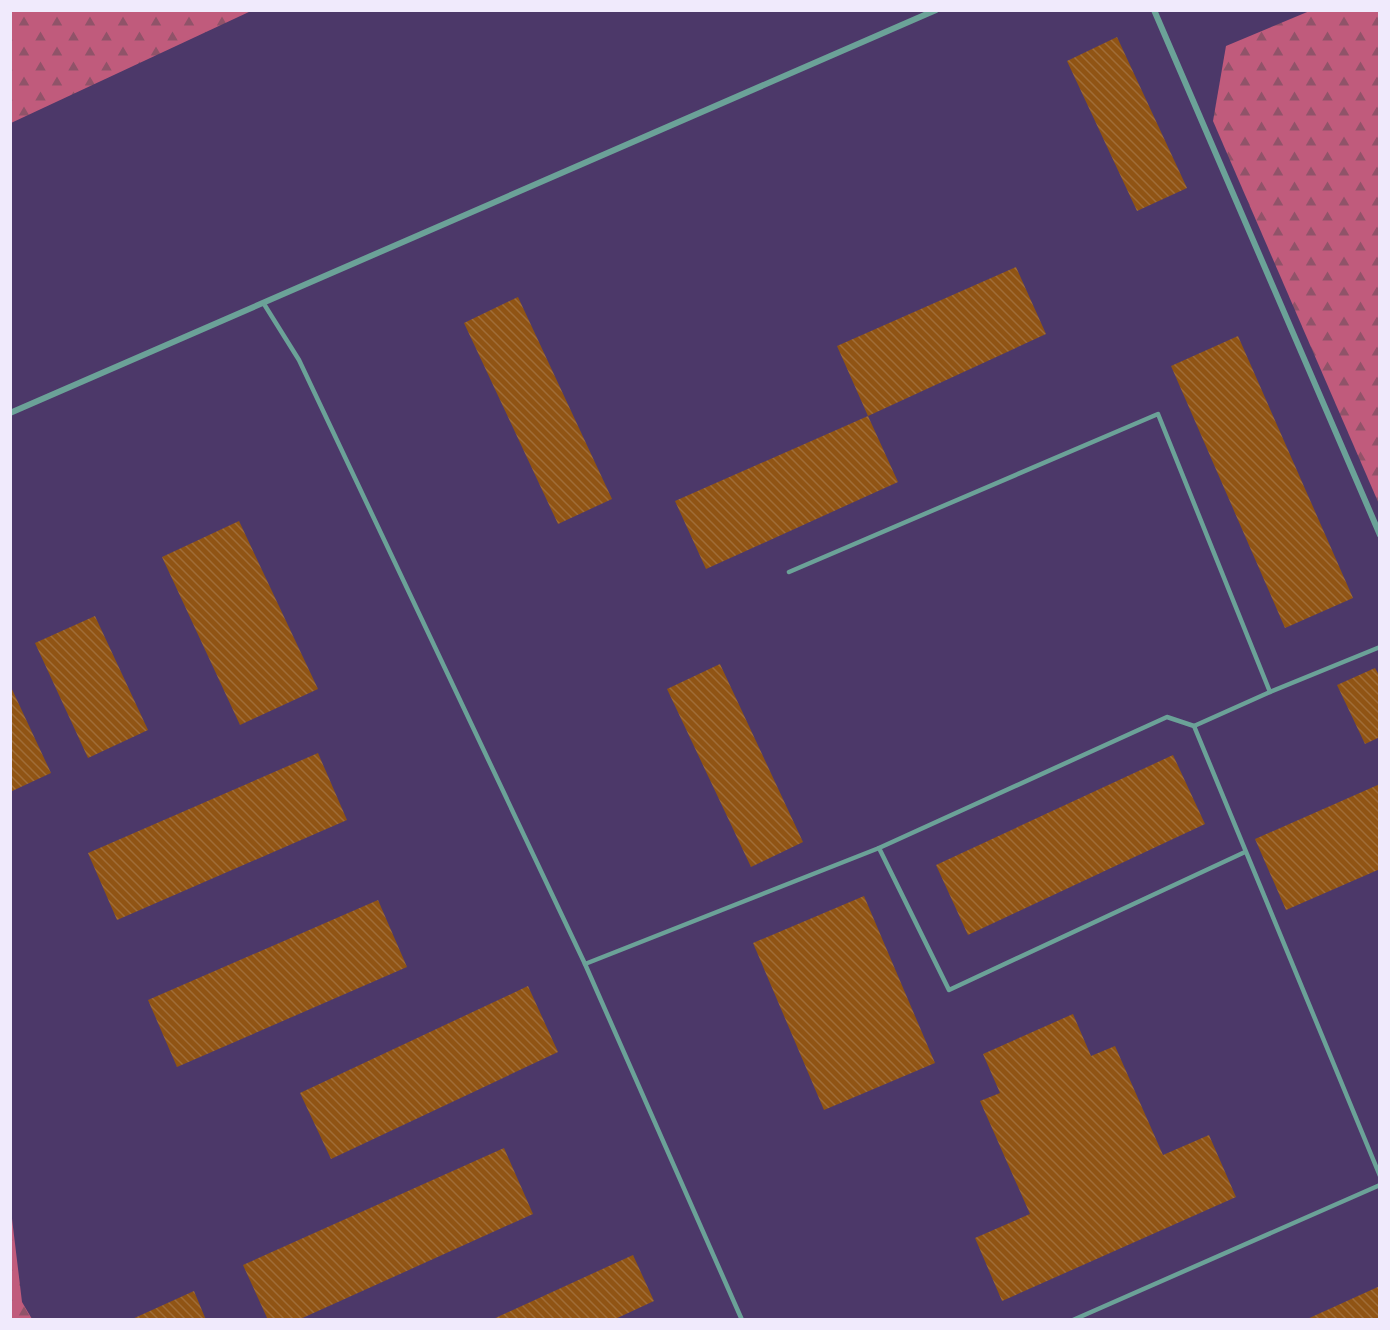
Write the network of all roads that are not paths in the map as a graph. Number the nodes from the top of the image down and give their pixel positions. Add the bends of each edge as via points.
1 (936, 10) edge
2 (1154, 10) edge
3 (264, 304) junction
4 (10, 413) edge
5 (1380, 535) edge
6 (789, 572) dead end
7 (1380, 647) edge
8 (1270, 692) junction
9 (1194, 726) junction
10 (879, 848) junction
11 (1245, 852) junction
12 (585, 964) junction
13 (1380, 1176) edge
14 (1380, 1185) edge
15 (742, 1320) edge
16 (1074, 1320) edge

1 - 3 street
2 - 5 street
3 - 4 street
3 - 12 lane via 299,360
6 - 8 lane via 1158,414
7 - 8 lane
8 - 9 lane
9 - 10 lane via 1167,717
9 - 11 lane
10 - 11 lane via 949,990
10 - 12 lane
11 - 13 lane
12 - 15 lane
14 - 16 lane

